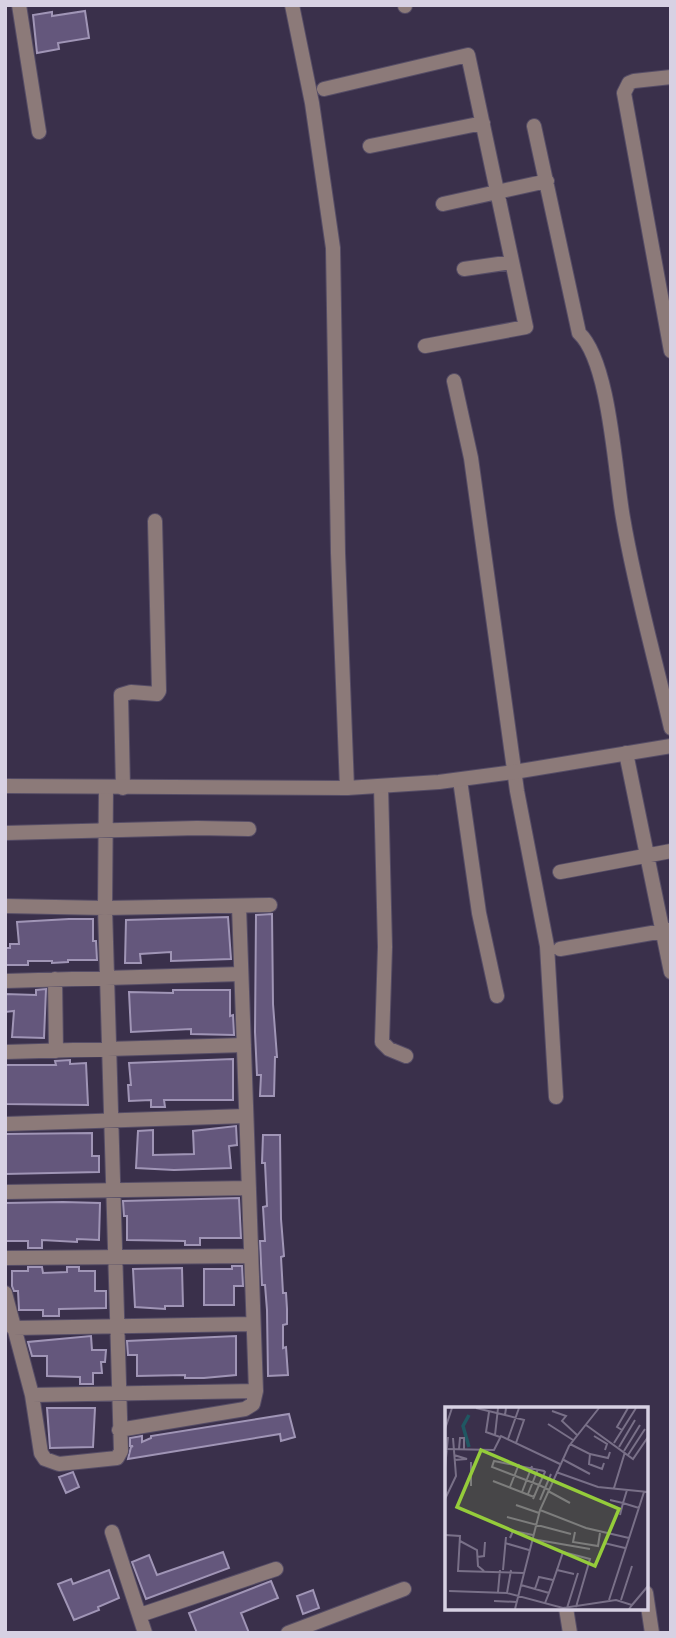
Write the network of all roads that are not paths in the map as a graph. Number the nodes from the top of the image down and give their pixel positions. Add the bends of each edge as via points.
1 (19, 5) edge
2 (292, 5) edge
3 (671, 77) edge
4 (324, 89) dead end
5 (483, 123) junction
6 (534, 126) dead end
7 (39, 132) dead end
8 (370, 146) dead end
9 (547, 181) junction
10 (498, 192) junction
11 (443, 204) dead end
12 (512, 262) junction
13 (464, 269) dead end
14 (425, 346) dead end
15 (671, 351) edge
16 (454, 381) dead end
17 (155, 521) dead end
18 (671, 728) edge
19 (671, 746) edge
20 (626, 753) junction
21 (514, 773) junction
22 (346, 779) junction
23 (5, 786) edge
24 (123, 788) junction
25 (462, 790) junction
26 (105, 791) junction
27 (381, 797) junction
28 (249, 830) dead end
29 (105, 831) junction
30 (5, 833) edge
31 (671, 851) edge
32 (646, 855) junction
33 (560, 872) dead end
34 (270, 905) dead end
35 (5, 906) edge
36 (239, 906) junction
37 (105, 908) junction
38 (666, 930) edge
39 (560, 949) dead end
40 (671, 972) edge
41 (241, 974) junction
42 (107, 978) junction
43 (55, 979) junction
44 (5, 981) edge
45 (497, 996) dead end
46 (244, 1045) junction
47 (109, 1049) junction
48 (56, 1051) junction
49 (5, 1052) edge
50 (406, 1056) dead end
51 (556, 1097) dead end
52 (246, 1116) junction
53 (111, 1120) junction
54 (5, 1124) edge
55 (249, 1188) junction
56 (113, 1191) junction
57 (5, 1192) edge
58 (251, 1256) junction
59 (114, 1257) junction
60 (5, 1258) edge
61 (5, 1293) edge
62 (253, 1324) junction
63 (116, 1325) junction
64 (13, 1328) junction
65 (256, 1391) junction
66 (32, 1395) junction
67 (118, 1395) junction
68 (119, 1430) junction
69 (113, 1532) dead end
70 (276, 1569) dead end
71 (404, 1589) dead end
72 (648, 1606) edge
73 (566, 1610) edge
74 (140, 1615) junction
75 (145, 1633) edge
76 (288, 1633) edge
77 (570, 1633) edge
78 (652, 1633) edge

1 - 7 street
2 - 22 street via 333,248
3 - 15 street via 628,83 624,93
4 - 5 street via 468,55
5 - 8 street
5 - 10 street
6 - 9 street
9 - 10 street
9 - 18 street via 579,332 593,352 604,392 623,520
10 - 11 street
10 - 12 street
12 - 13 street
12 - 14 street via 526,327
16 - 21 street via 471,458
17 - 24 street via 159,691 121,695
19 - 20 street
20 - 21 street
20 - 32 street
21 - 25 street
21 - 51 street via 547,946
22 - 24 street
22 - 27 street
23 - 26 street
24 - 26 street
25 - 27 street
25 - 45 street
26 - 29 street
27 - 50 street via 382,1042
28 - 29 street
29 - 30 street
29 - 37 street
31 - 32 street
32 - 33 street
32 - 38 street
34 - 36 street
35 - 37 street
36 - 37 street
36 - 41 street
37 - 42 street
38 - 39 street
38 - 40 street
41 - 42 street
41 - 46 street
42 - 43 street
42 - 47 street
43 - 44 street
43 - 48 street
46 - 47 street
46 - 52 street
47 - 48 street
47 - 53 street
48 - 49 street
52 - 53 street
52 - 55 street
53 - 54 street
53 - 56 street
55 - 56 street
55 - 58 street
56 - 57 street
56 - 59 street
58 - 59 street
58 - 62 street
59 - 60 street
59 - 63 street
61 - 64 street
62 - 63 street
62 - 65 street
63 - 64 street
63 - 67 street
64 - 66 street
65 - 67 street
65 - 68 street via 253,1404 245,1409
66 - 67 street
66 - 68 street via 41,1453 50,1463 117,1458
67 - 68 street
69 - 74 street
70 - 74 street
71 - 76 street
72 - 78 street
73 - 77 street
74 - 75 street

